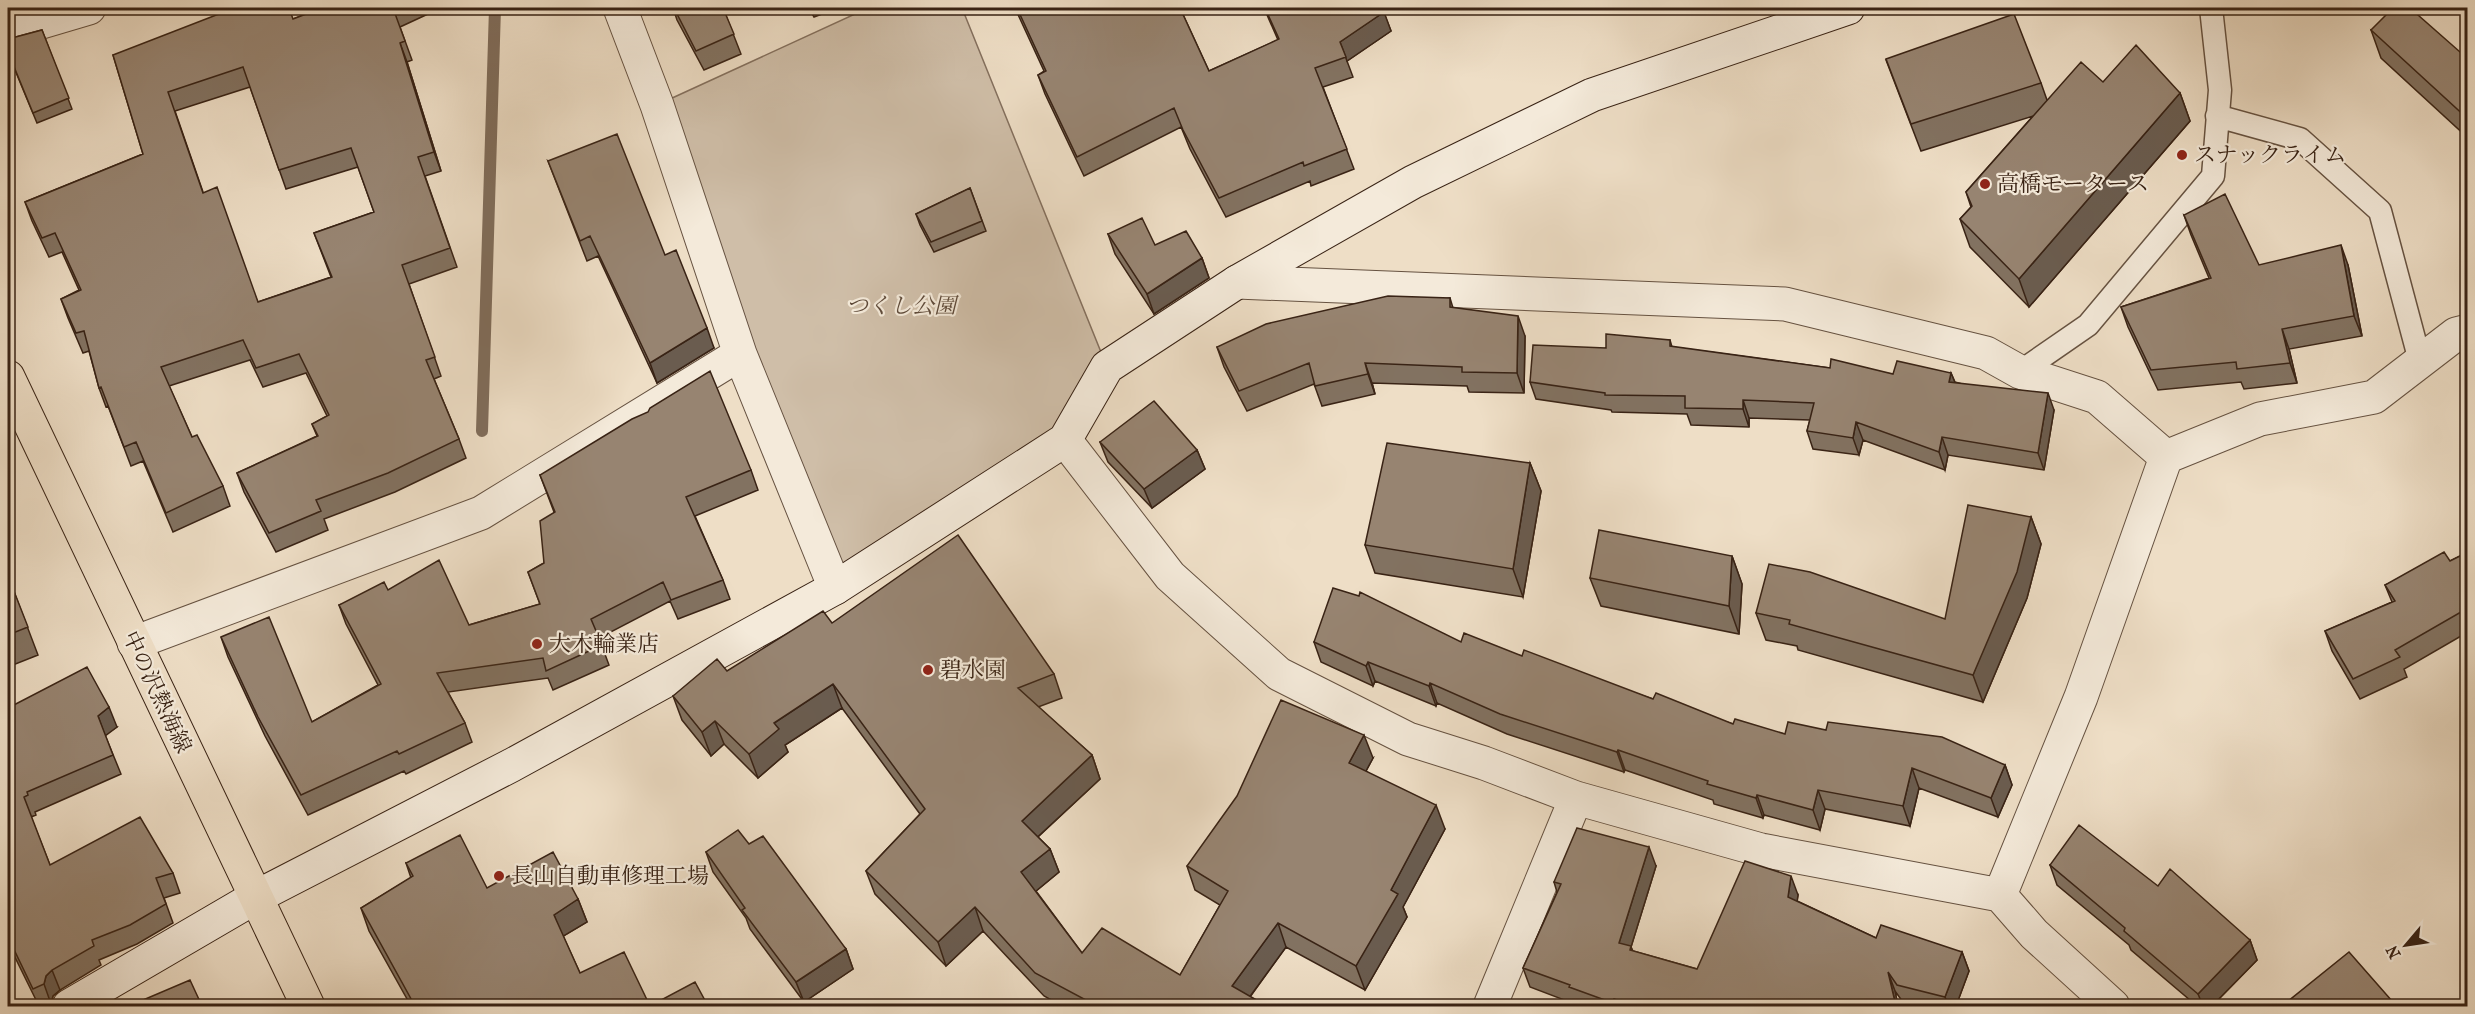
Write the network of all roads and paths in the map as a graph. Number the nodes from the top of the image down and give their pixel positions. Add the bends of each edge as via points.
1 (89, 8) edge
2 (620, 8) edge
3 (1848, 8) edge
4 (2211, 8) edge
5 (1817, 13) edge
6 (8, 32) edge
7 (2217, 116) junction
8 (1237, 282) junction
9 (2468, 331) edge
10 (740, 354) junction
11 (2420, 361) junction
12 (2020, 372) junction
13 (11, 393) edge
14 (1065, 440) junction
15 (2166, 457) junction
16 (835, 588) junction
17 (134, 643) junction
18 (1576, 798) junction
19 (2000, 895) junction
20 (254, 898) junction
21 (69, 1006) edge
22 (308, 1006) edge
23 (1490, 1006) edge
24 (2113, 1006) edge

1 - 6 street
2 - 10 street via 657,105
3 - 5 street
4 - 7 lane via 2220,90
5 - 8 street via 1592,95 1413,182
7 - 11 lane via 2300,139 2380,211
7 - 12 lane via 2213,176 2088,325
8 - 12 street via 1785,304 1986,353
8 - 14 street via 1107,367
9 - 11 street via 2456,334
10 - 16 street
10 - 17 street via 481,513
11 - 15 street via 2374,397 2260,419
12 - 15 street via 2097,397
13 - 17 main road, 中の沢熱海線
14 - 16 street
14 - 18 street via 1170,576 1279,674 1408,740 1484,763
15 - 19 street via 2081,697
16 - 20 street via 512,765
17 - 20 main road, 中の沢熱海線
18 - 19 street via 1761,850
18 - 23 street
19 - 24 street via 2034,934
20 - 21 street
20 - 22 main road, 中の沢熱海線

